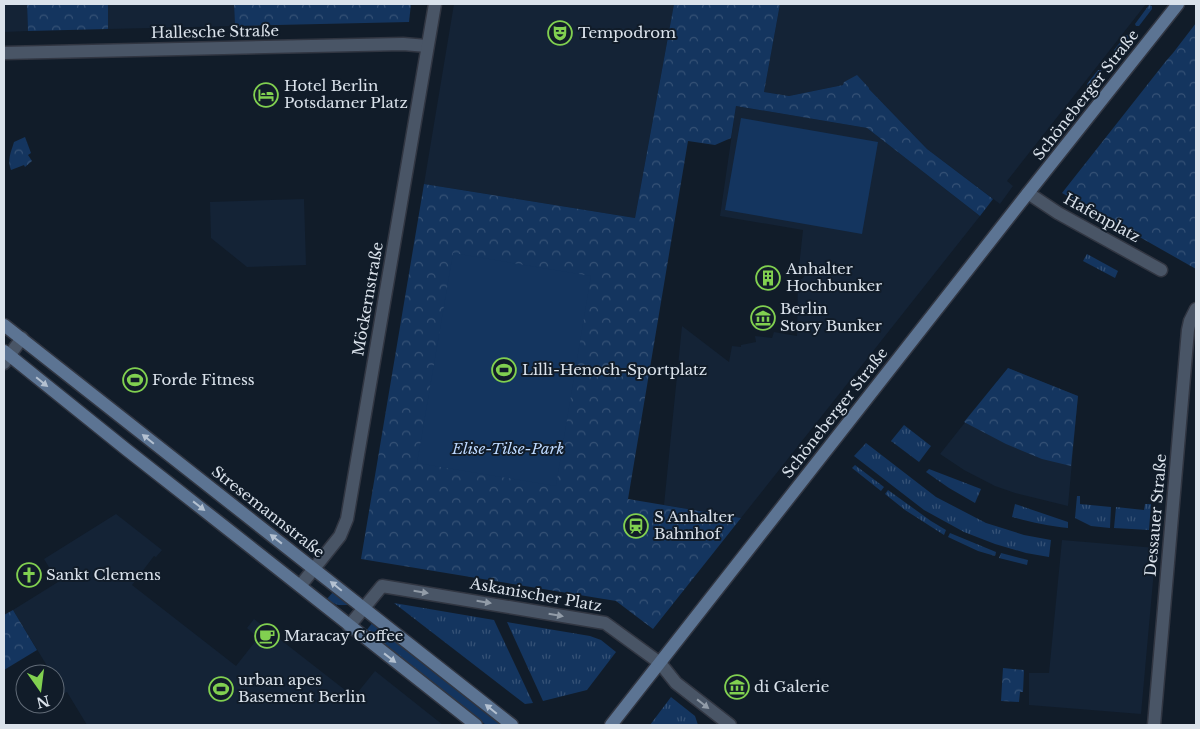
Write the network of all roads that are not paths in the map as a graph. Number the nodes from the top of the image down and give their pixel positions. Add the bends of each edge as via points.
1 (434, 4) edge
2 (1178, 4) edge
3 (427, 46) junction
4 (4, 53) edge
5 (1028, 193) junction
6 (1162, 270) dead end
7 (1196, 309) edge
8 (4, 325) edge
9 (22, 338) junction
10 (6, 356) edge
11 (314, 569) junction
12 (300, 586) junction
13 (363, 608) junction
14 (349, 626) junction
15 (660, 664) junction
16 (476, 725) edge
17 (512, 725) edge
18 (611, 725) edge
19 (730, 725) edge
20 (1154, 725) edge

1 - 3 street, Möckernstraße
2 - 5 main road, Schöneberger Straße
3 - 4 street, Hallesche Straße via 393,44
3 - 11 street, Möckernstraße via 347,519 340,536
5 - 6 street, Hafenplatz
5 - 15 main road, Schöneberger Straße
7 - 20 street, Dessauer Straße via 1188,330
8 - 9 main road, Stresemannstraße
9 - 10 street
11 -> 9 main road, Stresemannstraße
10 -> 12 main road
11 - 12 street, Möckernstraße
13 -> 11 main road, Stresemannstraße
12 - 14 main road
13 - 14 street, Askanischer Platz
13 -> 15 street, Askanischer Platz via 382,586 605,623
17 -> 13 main road, Stresemannstraße
14 -> 16 main road
15 - 18 main road, Schöneberger Straße
15 -> 19 street, Askanischer Platz via 676,683

